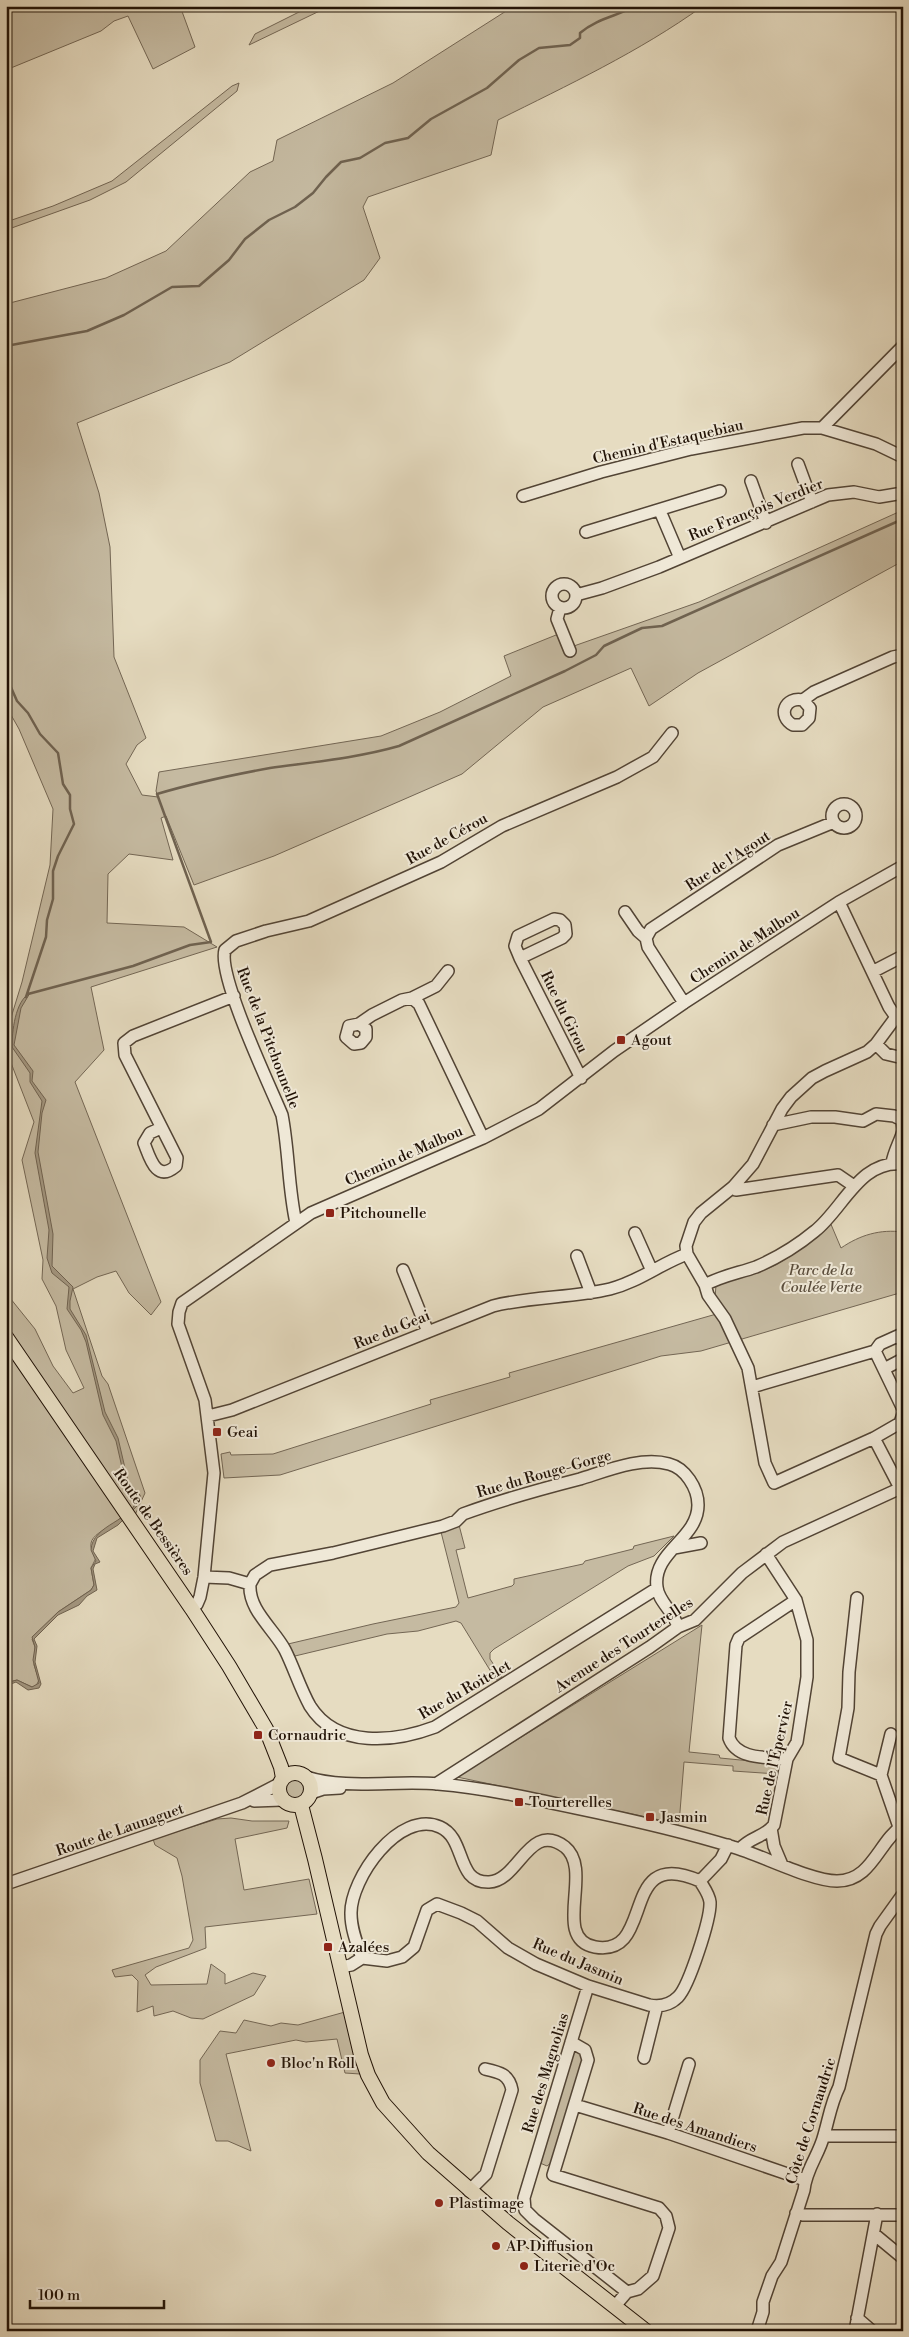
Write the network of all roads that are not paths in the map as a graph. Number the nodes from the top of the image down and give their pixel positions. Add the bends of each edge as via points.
1 (903, 346) edge
2 (822, 428) junction
3 (903, 457) edge
4 (798, 464) dead end
5 (751, 481) dead end
6 (720, 490) dead end
7 (903, 493) edge
8 (523, 496) dead end
9 (812, 502) junction
10 (660, 511) junction
11 (766, 523) junction
12 (586, 532) dead end
13 (680, 558) junction
14 (576, 595) junction
15 (560, 608) junction
16 (570, 651) dead end
17 (903, 655) edge
18 (802, 700) dead end
19 (672, 733) dead end
20 (834, 822) dead end
21 (903, 866) edge
22 (839, 902) junction
23 (625, 912) dead end
24 (646, 938) junction
25 (224, 950) joint
26 (903, 956) edge
27 (520, 958) dead end
28 (448, 971) dead end
29 (874, 971) junction
30 (234, 996) junction
31 (412, 998) junction
32 (684, 1003) junction
33 (900, 1017) edge
34 (359, 1024) dead end
35 (876, 1044) junction
36 (903, 1058) edge
37 (581, 1078) junction
38 (773, 1125) junction
39 (902, 1126) edge
40 (161, 1128) dead end
41 (483, 1138) junction
42 (898, 1163) edge
43 (854, 1186) junction
44 (733, 1187) junction
45 (290, 1196) junction
46 (311, 1213) junction
47 (296, 1223) junction
48 (636, 1233) dead end
49 (687, 1254) junction
50 (577, 1256) dead end
51 (403, 1270) dead end
52 (652, 1271) junction
53 (705, 1285) junction
54 (591, 1293) junction
55 (428, 1332) junction
56 (6, 1337) edge
57 (903, 1342) edge
58 (875, 1351) junction
59 (903, 1359) edge
60 (884, 1369) junction
61 (752, 1388) junction
62 (903, 1409) edge
63 (903, 1414) edge
64 (208, 1416) junction
65 (874, 1438) junction
66 (901, 1487) edge
67 (702, 1543) dead end
68 (672, 1549) junction
69 (766, 1554) junction
70 (204, 1577) junction
71 (250, 1584) junction
72 (656, 1589) junction
73 (857, 1598) dead end
74 (796, 1600) junction
75 (192, 1609) junction
76 (678, 1627) junction
77 (266, 1729) junction
78 (891, 1734) dead end
79 (787, 1759) junction
80 (302, 1775) junction
81 (881, 1775) junction
82 (281, 1781) junction
83 (372, 1784) junction
84 (436, 1784) junction
85 (311, 1793) junction
86 (282, 1800) junction
87 (242, 1803) junction
88 (300, 1805) junction
89 (901, 1826) edge
90 (771, 1828) junction
91 (728, 1845) junction
92 (740, 1849) junction
93 (782, 1864) junction
94 (700, 1881) junction
95 (6, 1884) edge
96 (903, 1894) edge
97 (362, 1958) junction
98 (341, 1968) junction
99 (588, 1986) junction
100 (657, 2006) junction
101 (571, 2042) junction
102 (644, 2058) dead end
103 (689, 2064) dead end
104 (485, 2069) dead end
105 (575, 2106) junction
106 (668, 2133) junction
107 (824, 2136) junction
108 (903, 2136) edge
109 (533, 2169) junction
110 (553, 2175) junction
111 (805, 2180) junction
112 (469, 2191) junction
113 (796, 2213) junction
114 (877, 2214) junction
115 (903, 2214) edge
116 (874, 2234) junction
117 (903, 2258) edge
118 (627, 2292) junction
119 (615, 2306) junction
120 (857, 2318) junction
121 (646, 2331) edge
122 (757, 2331) edge
123 (854, 2331) edge
124 (872, 2331) edge

1 - 2 street
2 - 3 street, Chemin d'Estaquebiau via 876,444
2 - 8 street, Chemin d'Estaquebiau via 803,428 690,449
4 - 9 street
5 - 11 street
6 - 10 street, Rue François Verdier
7 - 9 street, Rue François Verdier via 879,497 854,492 828,495
9 - 11 street, Rue François Verdier
10 - 12 street, Rue François Verdier
10 - 13 street, Rue François Verdier
11 - 13 street, Rue François Verdier
13 - 14 street, Rue François Verdier
14 - 15 street via 572,606
14 - 15 street via 569,585 558,585 552,591 552,599
15 - 16 street via 557,619
17 - 18 street
19 - 25 street, Rue de Cérou via 653,757 617,777 502,826 441,862 309,921 236,941
20 - 24 street, Rue de l'Agout via 778,845 651,929
21 - 22 street, Chemin de Malbou
22 - 29 street
22 - 32 street, Chemin de Malbou
23 - 24 street
24 - 32 street via 648,947
25 - 30 street, Rue de la Pitchounelle via 224,965
26 - 29 street
27 - 37 street, Rue du Girou
28 - 31 street via 436,986
29 - 33 street via 890,1007
30 - 40 street via 133,1036 124,1043 125,1054
30 - 45 street, Rue de la Pitchounelle via 282,1115
31 - 34 street via 402,1000
31 - 41 street via 419,1004
32 - 37 street, Chemin de Malbou
33 - 35 street
35 - 36 street via 886,1054
35 - 38 street via 812,1078 791,1097
37 - 41 street, Chemin de Malbou via 539,1109
38 - 39 street via 811,1117 863,1121 876,1114 894,1116
38 - 44 street via 753,1164
39 - 42 street via 895,1147
41 - 46 street, Chemin de Malbou
42 - 43 street via 874,1170
43 - 44 street via 838,1175 736,1190
43 - 53 street via 816,1231 788,1251
44 - 49 street via 694,1222 686,1246
45 - 46 street
45 - 47 street, Rue de la Pitchounelle
46 - 47 street, Chemin de Malbou
47 - 64 street, Chemin de Malbou via 182,1303 178,1312 180,1334
48 - 52 street
49 - 52 street, Rue du Geai
49 - 53 street
50 - 54 street
51 - 55 street
52 - 54 street, Rue du Geai via 613,1288
53 - 61 street via 708,1295 726,1319 748,1368
54 - 55 street, Rue du Geai via 510,1302
55 - 64 street, Rue du Geai via 232,1410
56 - 75 main road, Route de Bessières
57 - 58 street via 900,1336 880,1344
58 - 60 street
58 - 61 street
59 - 60 street
60 - 62 street
61 - 65 street via 765,1463 774,1483
63 - 65 street via 900,1424
64 - 70 street, Chemin de Malbou via 214,1474
65 - 66 street
66 - 69 street, Avenue des Tourterelles via 800,1533
67 - 68 street
68 - 71 street, Rue du Rouge-Gorge via 691,1529 696,1516 696,1498 686,1474 669,1464 652,1462 543,1488 463,1514 443,1526 270,1565
68 - 72 street, Rue du Rouge-Gorge via 662,1564
69 - 74 street, Rue de l'Épervier
69 - 76 street, Avenue des Tourterelles via 742,1573 702,1615
70 - 71 street via 229,1578
70 - 75 street, Chemin de Malbou via 200,1597
71 - 72 street, Rue du Roitelet via 249,1592 255,1606 284,1650 318,1716 347,1735 378,1739 396,1738 435,1727
72 - 76 street
73 - 81 street via 848,1708 839,1758
74 - 79 street, Rue de l'Épervier via 807,1640 806,1677 797,1742
74 - 79 street via 739,1638 730,1738 733,1748 741,1754
75 - 77 main road, Route de Bessières
76 - 84 street, Avenue des Tourterelles
77 - 80 main road, Route de Bessières
77 - 82 main road, Route de Bessières via 281,1767
78 - 81 street
79 - 90 street, Rue de l'Épervier via 776,1818
80 - 82 main road via 287,1775
80 - 83 street
80 - 85 main road via 309,1782
81 - 89 street
82 - 86 main road via 278,1790
82 - 87 street, Route de Launaguet
83 - 84 street
83 - 85 street
84 - 91 street via 506,1793 650,1824
85 - 88 main road
86 - 87 street, Route de Launaguet
86 - 88 main road via 292,1806
87 - 95 street, Route de Launaguet
88 - 98 main road
89 - 93 street via 887,1839 871,1864 849,1880 826,1880
90 - 92 street, Rue de l'Épervier
90 - 93 street, Rue de l'Épervier
91 - 92 street
91 - 94 street via 721,1859
92 - 93 street
94 - 97 street via 674,1873 652,1879 630,1930 619,1943 594,1947 579,1937 574,1924 577,1866 572,1853 564,1846 546,1841 534,1845 505,1878 486,1882 476,1880 464,1869 460,1850 450,1833 431,1825 418,1826 394,1836 381,1848 359,1884 350,1913
94 - 100 street via 710,1904 694,1965 677,1999
96 - 107 street, Côte de Cornaudric via 876,1934 847,2061 832,2101
97 - 98 street
97 - 99 street, Rue du Jasmin via 387,1961 402,1957 414,1946 427,1910 437,1904 476,1921 508,1948 536,1964
98 - 112 main road via 360,2055 383,2103 414,2139
99 - 100 street, Rue du Jasmin
99 - 101 street, Rue des Magnolias
100 - 102 street
101 - 105 street via 588,2054
101 - 109 street, Rue des Magnolias
103 - 106 street
104 - 112 street via 500,2073 510,2081 512,2090 486,2174
105 - 106 street, Rue des Amandiers
105 - 110 street
106 - 111 street, Rue des Amandiers
107 - 108 street
107 - 111 street, Côte de Cornaudric
109 - 110 street
109 - 118 street, Rue des Magnolias via 524,2198 526,2210
110 - 118 street via 651,2204 666,2216 667,2239 653,2276 638,2289
111 - 113 street, Côte de Cornaudric
112 - 119 main road
113 - 114 street
113 - 122 street, Côte de Cornaudric via 781,2262 763,2302
114 - 115 street
114 - 116 street
116 - 117 street
116 - 120 street
118 - 119 street
119 - 121 main road
120 - 123 street
120 - 124 street

